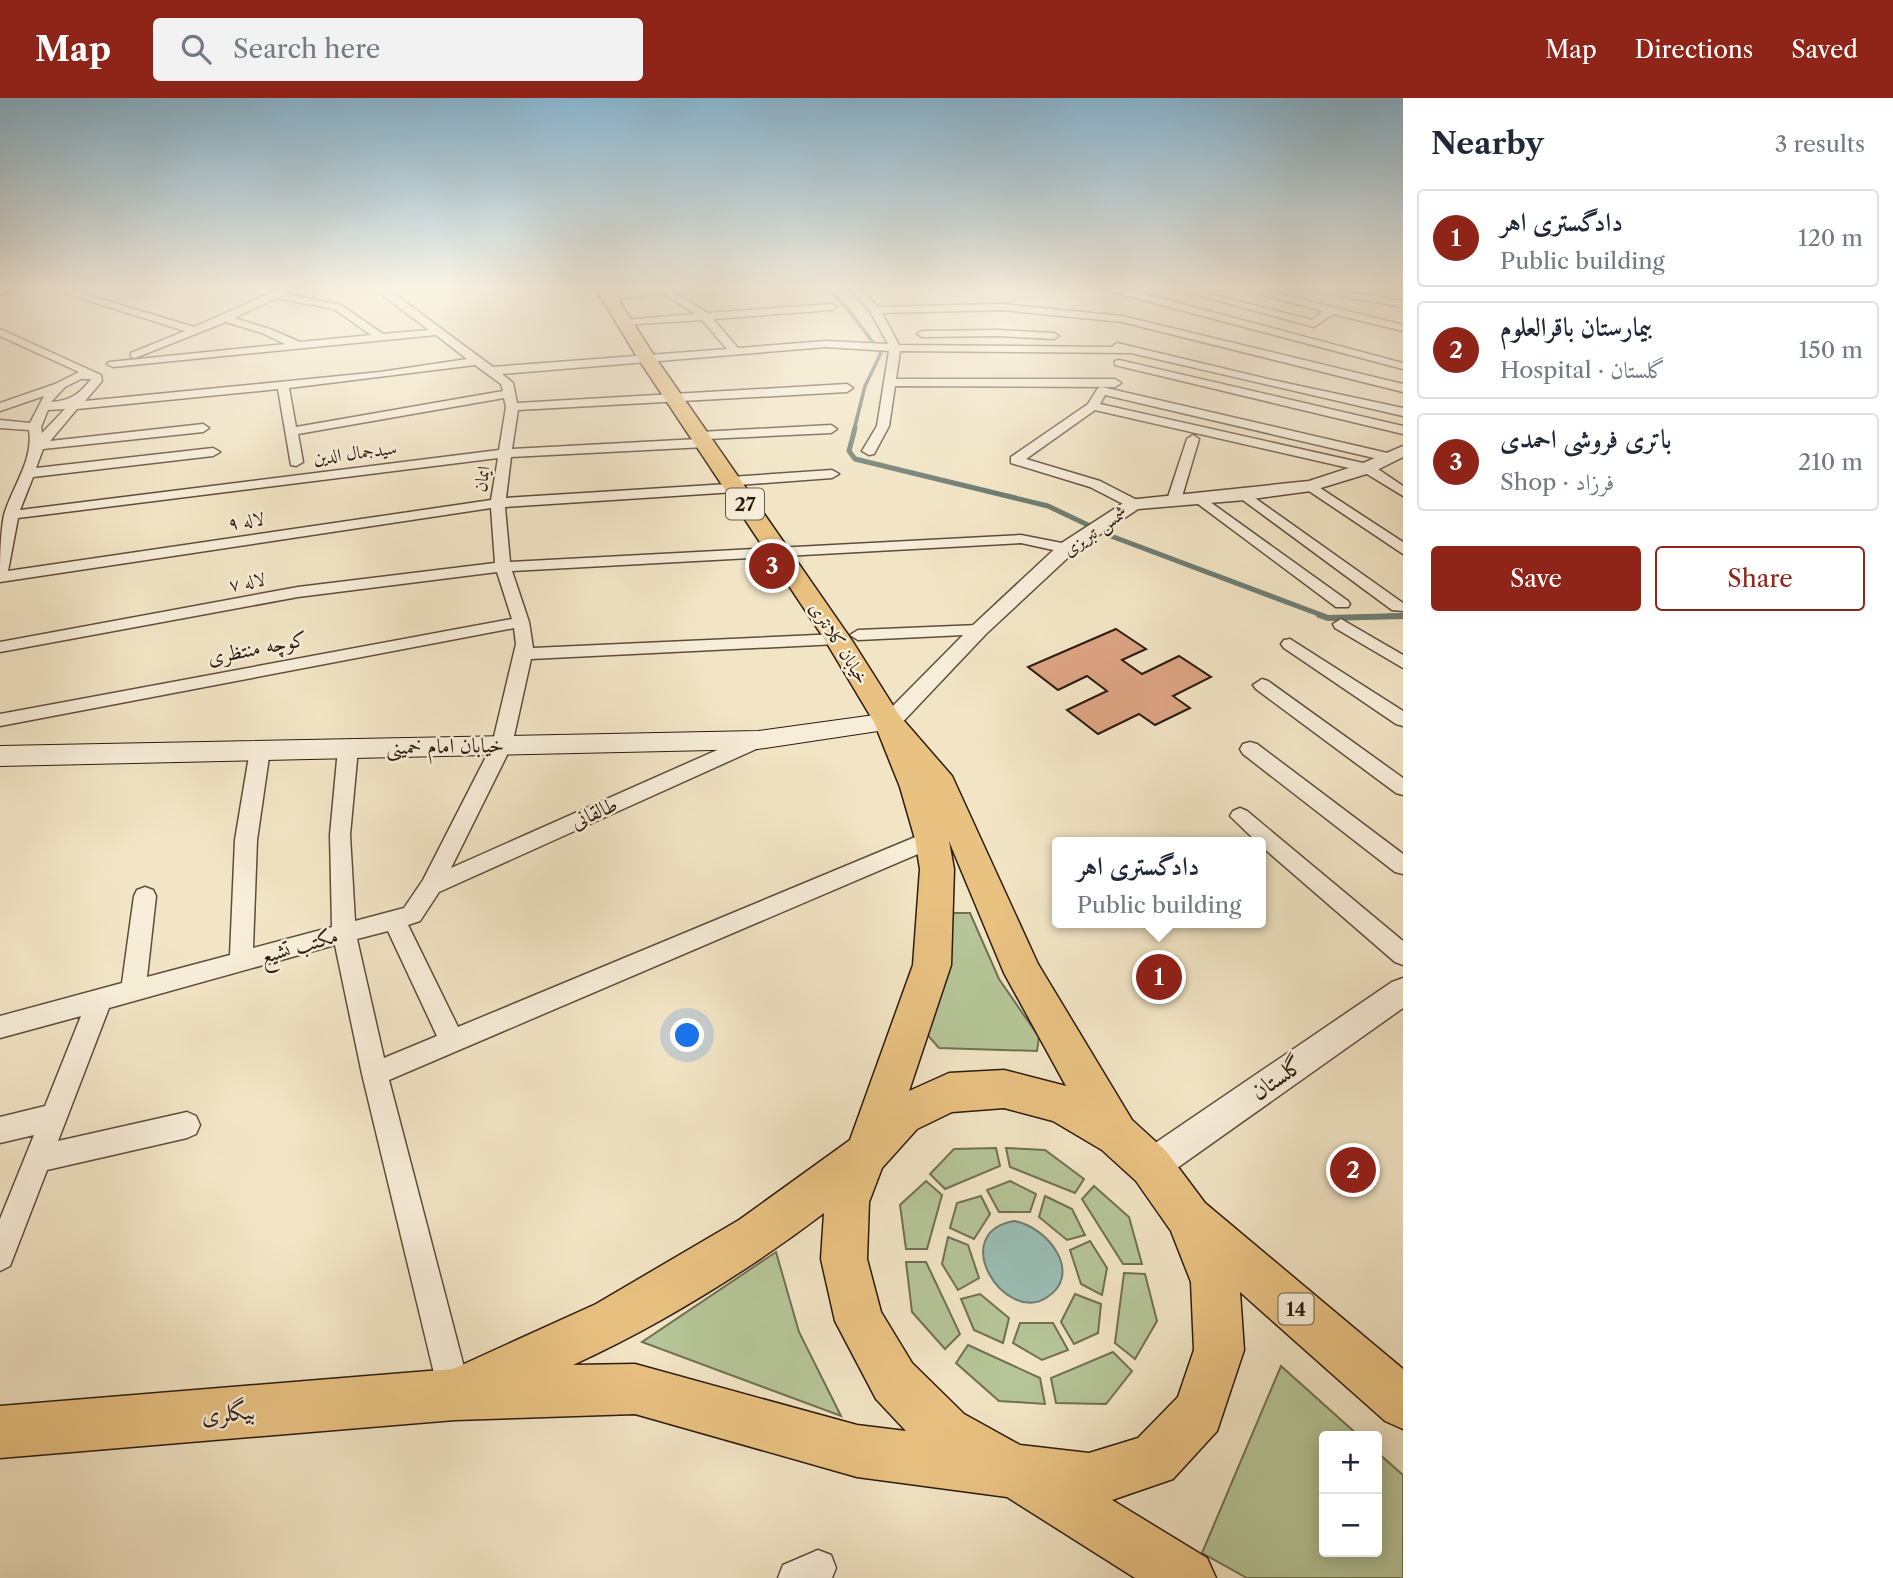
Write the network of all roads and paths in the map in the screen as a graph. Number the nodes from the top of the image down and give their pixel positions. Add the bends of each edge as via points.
1 (50, 355) edge
2 (135, 355) edge
3 (211, 355) edge
4 (468, 355) edge
5 (681, 355) edge
6 (894, 355) edge
7 (1124, 355) edge
8 (1153, 355) edge
9 (1234, 355) edge
10 (1359, 355) edge
11 (646, 357) junction
12 (56, 358) junction
13 (476, 361) junction
14 (1119, 363) junction
15 (113, 364) junction
16 (1403, 366) edge
17 (492, 372) junction
18 (94, 375) junction
19 (890, 382) junction
20 (63, 383) junction
21 (1115, 383) junction
22 (283, 386) junction
23 (846, 388) dead end
24 (1403, 388) edge
25 (1102, 391) junction
26 (674, 398) junction
27 (512, 400) junction
28 (76, 403) junction
29 (48, 406) junction
30 (1093, 406) junction
31 (0, 407) edge
32 (1403, 412) edge
33 (0, 413) edge
34 (0, 424) edge
35 (35, 427) junction
36 (203, 428) dead end
37 (831, 429) dead end
38 (1403, 430) edge
39 (290, 432) junction
40 (1193, 439) dead end
41 (702, 440) junction
42 (38, 446) junction
43 (869, 451) dead end
44 (213, 452) dead end
45 (505, 453) junction
46 (1397, 454) edge
47 (296, 462) dead end
48 (1367, 468) junction
49 (28, 473) junction
50 (832, 474) dead end
51 (733, 485) junction
52 (1311, 486) junction
53 (1403, 492) edge
54 (1245, 495) junction
55 (1199, 498) junction
56 (1174, 500) junction
57 (498, 503) junction
58 (1133, 504) junction
59 (11, 515) junction
60 (1067, 548) junction
61 (1403, 549) edge
62 (778, 554) junction
63 (503, 567) junction
64 (0, 575) edge
65 (1342, 604) dead end
66 (1398, 607) dead end
67 (522, 622) junction
68 (1341, 624) dead end
69 (979, 630) junction
70 (848, 637) junction
71 (1290, 644) dead end
72 (0, 647) edge
73 (524, 654) junction
74 (1403, 663) edge
75 (1262, 685) dead end
76 (0, 720) edge
77 (1403, 720) edge
78 (889, 722) junction
79 (758, 740) junction
80 (502, 745) junction
81 (348, 748) junction
82 (1250, 748) dead end
83 (260, 750) junction
84 (0, 756) edge
85 (1403, 788) edge
86 (1240, 817) dead end
87 (1264, 837) edge
88 (932, 839) junction
89 (1266, 839) edge
90 (1403, 866) edge
91 (431, 886) junction
92 (145, 896) dead end
93 (394, 919) junction
94 (344, 933) junction
95 (1403, 955) edge
96 (241, 962) junction
97 (1403, 991) edge
98 (133, 993) junction
99 (99, 1002) junction
100 (0, 1027) edge
101 (452, 1041) junction
102 (375, 1074) junction
103 (54, 1117) junction
104 (187, 1125) dead end
105 (0, 1130) edge
106 (1134, 1150) junction
107 (866, 1154) junction
108 (38, 1159) junction
109 (1188, 1216) junction
110 (0, 1256) edge
111 (455, 1394) junction
112 (1403, 1403) edge
113 (0, 1432) edge
114 (1016, 1471) junction
115 (1187, 1578) edge

1 - 12 street
2 - 15 street
3 - 15 street
4 - 13 street
5 - 11 street
6 - 19 street
7 - 14 street
8 - 32 street
9 - 24 street
10 - 16 street
11 - 17 street
11 - 26 main road, خیابان کلانتری / 27
12 - 18 street
12 - 20 street via 68,370
13 - 17 street
13 - 22 street
14 - 21 street
14 - 38 street
15 - 18 street
17 - 27 street via 507,383
18 - 20 street
18 - 28 street via 96,381
19 - 21 street
19 - 43 street via 883,426
20 - 29 street
20 - 31 street
21 - 25 street
22 - 28 street
22 - 39 street
23 - 26 street
25 - 30 street
25 - 46 street
26 - 27 street
26 - 41 main road, خیابان کلانتری / 27
27 - 39 street
27 - 45 street, ایمان
28 - 29 street
28 - 42 street
29 - 33 street
29 - 35 street
30 - 48 street
30 - 58 street via 1016,460 1095,484
34 - 35 street
35 - 42 street
36 - 42 street
37 - 41 street, سیدجمال الدین
39 - 47 street
40 - 56 street
41 - 45 street, سیدجمال الدین
41 - 51 main road, خیابان کلانتری / 27
42 - 49 street
44 - 49 street
45 - 57 street, ایمان
45 - 59 street, سیدجمال الدین
46 - 48 street, شمس تبریزی
48 - 52 street, شمس تبریزی
48 - 53 street
49 - 59 street
50 - 51 street, لاله ۹
51 - 57 street, لاله ۹
51 - 62 main road, خیابان کلانتری / 27
52 - 54 street, شمس تبریزی
52 - 61 street
54 - 55 street, شمس تبریزی
54 - 66 street
55 - 56 street, شمس تبریزی
55 - 65 street
56 - 58 street, شمس تبریزی
57 - 63 street, ایمان
57 - 64 street, لاله ۹
58 - 60 street, شمس تبریزی
59 - 64 street
60 - 62 street, لاله ۷ via 1021,539
60 - 69 street, شمس تبریزی
62 - 63 street, لاله ۷
62 - 70 main road, خیابان کلانتری / 27
63 - 67 street, ایمان
63 - 72 street, لاله ۷ via 298,592
67 - 73 street, ایمان
67 - 76 street, کوچه منتظری
68 - 74 street
69 - 70 street
69 - 78 street, شمس تبریزی
70 - 73 street
70 - 78 main road, خیابان کلانتری / 27
71 - 77 street
73 - 80 street, ایمان
75 - 85 street
78 - 79 main road, خیابان امام خمینی
78 - 88 main road, خیابان کلانتری / 27
78 - 106 main road, خیابان کلانتری / 27 via 941,784 1023,973
79 - 80 main road, خیابان امام خمینی
79 - 91 street, طالقانی
80 - 81 main road, خیابان امام خمینی
80 - 91 street, مکتب تشیع
81 - 83 main road, خیابان امام خمینی
81 - 94 street via 340,835
82 - 90 street
83 - 84 main road, خیابان امام خمینی
83 - 96 street via 246,840
86 - 87 street
88 - 101 street
88 - 107 main road, خیابان کلانتری / 27 via 937,869 932,965
89 - 95 street
91 - 93 street, مکتب تشیع via 412,915
92 - 98 street
93 - 94 street, مکتب تشیع
93 - 101 street
94 - 96 street, مکتب تشیع
94 - 102 street
96 - 98 street, مکتب تشیع
97 - 106 street, گلستان
98 - 99 street, مکتب تشیع
99 - 100 street, مکتب تشیع
99 - 103 street
101 - 102 street
102 - 111 street
103 - 105 street
103 - 108 street
104 - 108 street
106 - 107 main road via 1062,1104 1004,1089 950,1093 902,1115
106 - 109 main road, خیابان کلانتری
107 - 111 main road via 755,1236 613,1321
107 - 114 main road, خیابان کلانتری via 847,1202 844,1259 859,1321 894,1381 945,1433
108 - 110 street
109 - 112 main road, 14
109 - 114 main road, بیگلری via 1215,1282 1219,1350 1199,1413 1154,1460 1089,1480
111 - 113 main road, بیگلری
111 - 114 main road, بیگلری via 635,1389 858,1451
114 - 115 main road, خیابان کلانتری

